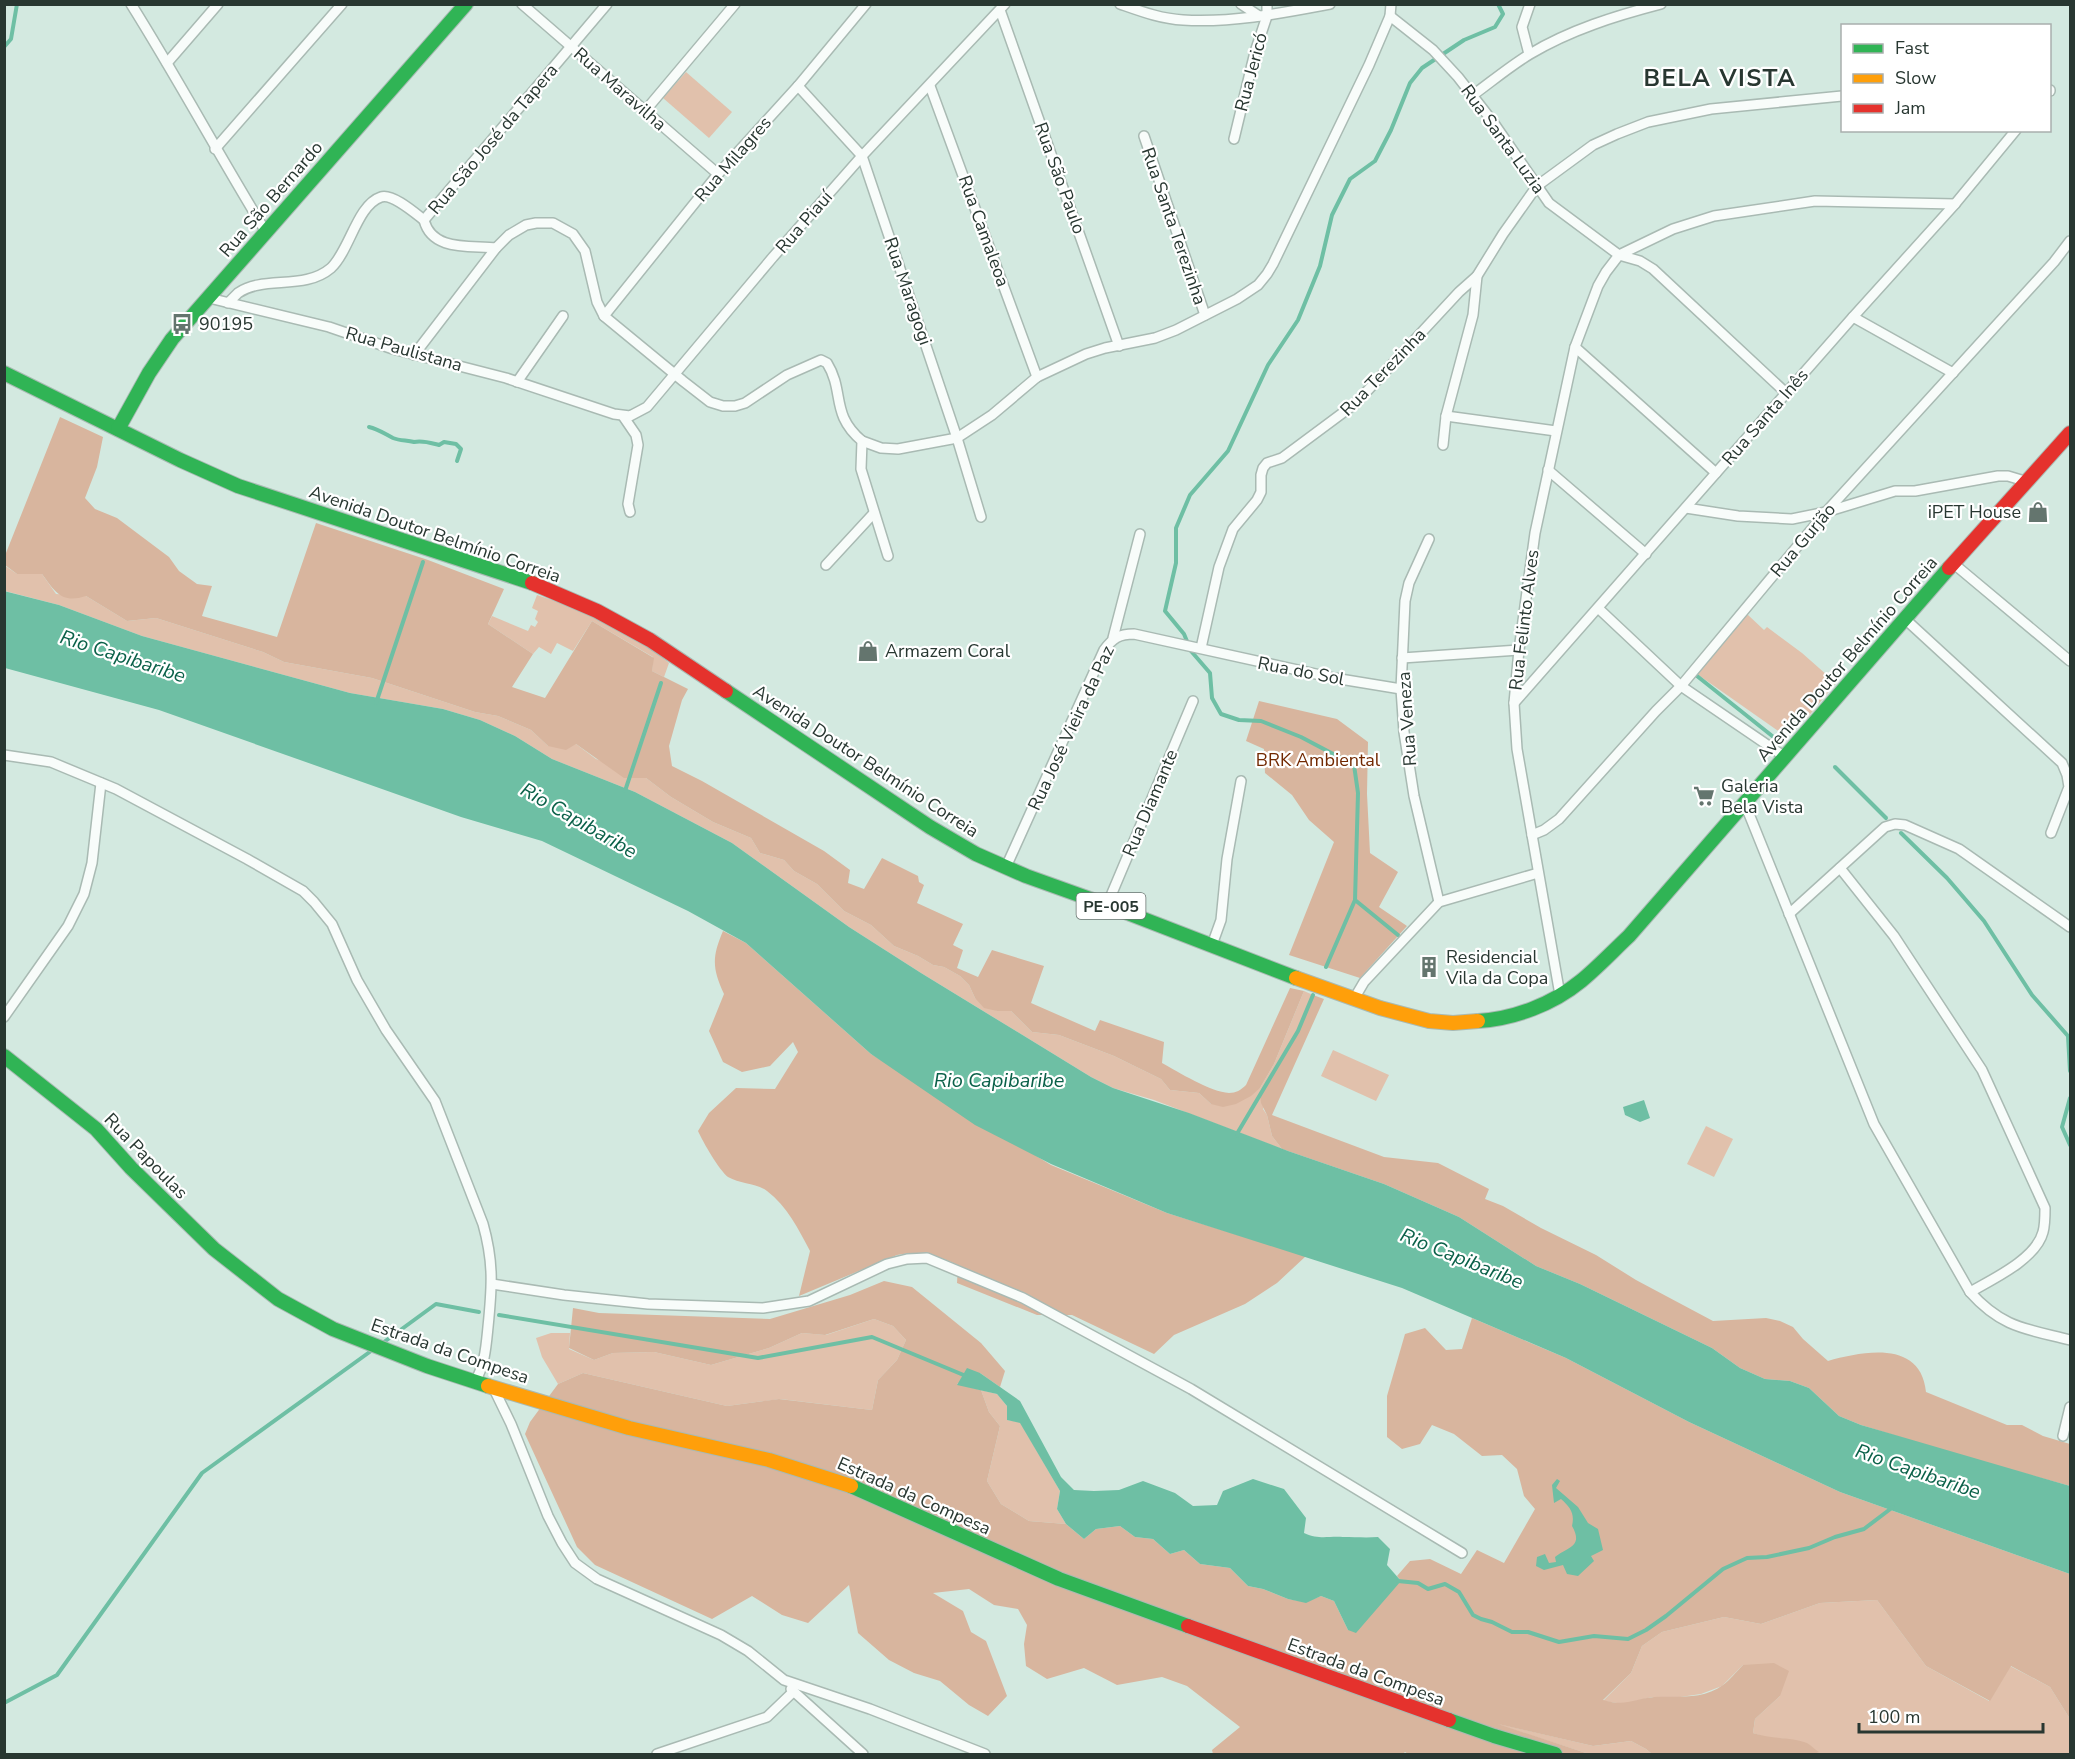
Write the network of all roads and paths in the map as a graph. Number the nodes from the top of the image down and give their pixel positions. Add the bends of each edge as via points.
1 (131, 4) edge
2 (218, 4) edge
3 (342, 4) edge
4 (466, 4) edge
5 (522, 4) edge
6 (607, 4) edge
7 (735, 4) edge
8 (866, 4) edge
9 (1119, 4) edge
10 (1241, 4) edge
11 (1268, 4) edge
12 (1330, 4) edge
13 (1391, 4) edge
14 (1530, 4) edge
15 (1661, 4) edge
16 (1002, 7) edge
17 (1263, 16) junction
18 (1390, 16) junction
19 (571, 47) junction
20 (1529, 54) junction
21 (167, 63) junction
22 (798, 86) junction
23 (930, 86) junction
24 (1473, 95) junction
25 (1841, 96) edge
26 (645, 111) junction
27 (2014, 132) edge
28 (1144, 136) dead end
29 (1234, 139) dead end
30 (215, 149) junction
31 (862, 156) junction
32 (718, 174) junction
33 (1537, 186) junction
34 (1955, 204) junction
35 (424, 220) junction
36 (266, 232) junction
37 (2070, 241) edge
38 (496, 248) junction
39 (1619, 255) junction
40 (1477, 276) junction
41 (209, 298) junction
42 (228, 303) junction
43 (604, 315) junction
44 (1205, 315) junction
45 (563, 316) dead end
46 (1853, 316) junction
47 (1119, 346) junction
48 (1575, 347) junction
49 (414, 355) junction
50 (4, 373) edge
51 (1953, 373) junction
52 (674, 374) junction
53 (1037, 377) junction
54 (517, 382) junction
55 (1786, 393) junction
56 (623, 416) junction
57 (1446, 416) junction
58 (118, 429) junction
59 (1556, 430) junction
60 (2070, 433) edge
61 (957, 438) junction
62 (862, 441) junction
63 (1443, 445) dead end
64 (1548, 470) junction
65 (1716, 472) junction
66 (2028, 482) junction
67 (1686, 508) junction
68 (630, 512) dead end
69 (1826, 512) junction
70 (874, 513) junction
71 (981, 518) dead end
72 (1140, 534) dead end
73 (1429, 539) dead end
74 (1646, 554) junction
75 (888, 556) dead end
76 (1954, 564) junction
77 (826, 565) dead end
78 (1598, 608) junction
79 (1904, 618) junction
80 (1113, 638) junction
81 (1201, 648) junction
82 (1519, 650) junction
83 (1402, 658) junction
84 (2070, 661) edge
85 (1681, 686) junction
86 (1401, 689) junction
87 (1193, 701) dead end
88 (1514, 703) junction
89 (4, 755) edge
90 (1785, 757) junction
91 (1241, 781) dead end
92 (101, 783) junction
93 (1745, 804) junction
94 (2051, 833) dead end
95 (1532, 835) junction
96 (1006, 867) junction
97 (1840, 868) junction
98 (1538, 873) junction
99 (1439, 902) junction
100 (1107, 904) junction
101 (1789, 914) junction
102 (2070, 927) edge
103 (1212, 945) junction
104 (1560, 995) junction
105 (1353, 999) junction
106 (4, 1017) edge
107 (4, 1056) edge
108 (258, 1284) joint
109 (492, 1284) junction
110 (1970, 1292) junction
111 (2070, 1340) edge
112 (475, 1382) junction
113 (493, 1387) junction
114 (2070, 1407) edge
115 (2063, 1436) dead end
116 (1462, 1553) dead end
117 (784, 1680) junction
118 (794, 1692) junction
119 (981, 1753) edge
120 (657, 1755) edge
121 (863, 1755) edge
122 (1555, 1755) edge

1 - 21 street
2 - 21 street
3 - 30 street
4 - 36 main road, Rua São Bernardo
5 - 19 street, Rua Maravilha
6 - 19 street, Rua São José da Tapera
7 - 26 street
8 - 22 street, Rua Milagres
9 - 17 street via 1181,20
10 - 17 street
11 - 17 street, Rua Jericó
12 - 17 street
13 - 18 street
14 - 20 street via 1522,27
15 - 20 street via 1580,29
16 - 23 street, Rua Piauí
16 - 47 street, Rua São Paulo
17 - 29 street, Rua Jericó
18 - 24 street, Rua Santa Luzia via 1433,50
18 - 44 street via 1267,274 1237,299
19 - 26 street, Rua Maravilha
19 - 35 street, Rua São José da Tapera
20 - 24 street
21 - 30 street
22 - 31 street, Rua Maragogi
22 - 32 street, Rua Milagres
23 - 31 street, Rua Piauí
23 - 53 street, Rua Camaleoa
24 - 33 street, Rua Santa Luzia
25 - 33 street via 1711,109 1648,122 1593,145
26 - 32 street, Rua Maravilha
27 - 34 street, Rua Santa Inês
28 - 44 street, Rua Santa Terezinha
30 - 36 street
31 - 52 street, Rua Piauí
31 - 61 street, Rua Maragogi
32 - 43 street, Rua Milagres
33 - 39 street, Rua Santa Luzia via 1549,203
33 - 40 street
34 - 39 street via 1815,201 1764,207 1714,216 1673,229
34 - 46 street, Rua Santa Inês
35 - 38 street via 431,235 441,242
35 - 42 street, Rua São José da Tapera via 387,195 377,198 330,268 308,280 239,292
36 - 41 main road, Rua São Bernardo
37 - 51 street, Rua Gurjão
38 - 43 street via 526,225 552,223 563,227 585,251 597,302
38 - 49 street
39 - 48 street, Rua Felinto Alves via 1598,286
39 - 55 street, Rua Santa Luzia via 1653,269
40 - 57 street via 1473,315
40 - 81 street, Rua Terezinha via 1356,403 1263,468 1261,492 1233,529 1223,558
41 - 42 street, Rua Paulistana
41 - 58 main road, Rua São Bernardo via 149,372
42 - 49 street, Rua Paulistana via 329,327
43 - 52 street
44 - 47 street via 1155,338
45 - 54 street
46 - 51 street
46 - 55 street, Rua Santa Inês
47 - 53 street via 1086,354
48 - 59 street, Rua Felinto Alves
48 - 65 street
49 - 54 street, Rua Paulistana
50 - 58 main road, Avenida Doutor Belmínio Correia / PE-005
51 - 69 street, Rua Gurjão
52 - 56 street, Rua Piauí via 647,407
52 - 62 street via 710,402 735,406 820,360 830,368 845,422
53 - 61 street
54 - 56 street, Rua Paulistana
55 - 65 street, Rua Santa Inês
56 - 68 street via 638,445
57 - 59 street
57 - 63 street
58 - 96 main road, Avenida Doutor Belmínio Correia / PE-005 via 238,486 503,573 605,615 650,640 930,827
59 - 64 street, Rua Felinto Alves
60 - 66 main road, Avenida Doutor Belmínio Correia / PE-005
61 - 62 street via 898,449
61 - 71 street, Rua Maragogi
62 - 70 street via 861,469
64 - 74 street
64 - 82 street, Rua Felinto Alves
65 - 67 street, Rua Santa Inês
66 - 69 street via 1998,476 1895,491
66 - 76 main road, Avenida Doutor Belmínio Correia / PE-005
67 - 69 street via 1792,519
67 - 74 street, Rua Santa Inês
69 - 85 street, Rua Gurjão
70 - 75 street
70 - 77 street
72 - 80 street
73 - 83 street, Rua Veneza via 1409,583
74 - 78 street, Rua Santa Inês
76 - 79 main road, Avenida Doutor Belmínio Correia / PE-005
76 - 84 street
78 - 85 street
78 - 88 street, Rua Santa Inês
79 - 90 main road, Avenida Doutor Belmínio Correia / PE-005
79 - 94 street via 2062,763 2069,787
80 - 81 street, Rua José Vieira da Paz via 1134,634
80 - 96 street, Rua José Vieira da Paz via 1104,650
81 - 86 street, Rua do Sol
82 - 83 street
82 - 88 street, Rua Felinto Alves
83 - 86 street, Rua Veneza
85 - 90 street
85 - 95 street, Rua Gurjão via 1559,819
86 - 99 street, Rua Veneza via 1414,796
87 - 100 street, Rua Diamante
88 - 95 street, Rua Felinto Alves via 1517,749
89 - 92 street via 51,762
90 - 93 main road, Avenida Doutor Belmínio Correia / PE-005
91 - 103 street via 1221,920
92 - 106 street via 93,863 84,894 68,926
92 - 109 street via 303,891 333,924 357,980 435,1101 489,1243
93 - 101 street
93 - 104 main road, Avenida Doutor Belmínio Correia / PE-005 via 1629,936
95 - 98 street, Rua Felinto Alves
96 - 100 main road, Avenida Doutor Belmínio Correia / PE-005
97 - 101 street
97 - 102 street via 1885,827 1905,825 1959,849
97 - 110 street via 1894,936 1982,1070 2045,1208 2043,1233 2034,1250
98 - 99 street
98 - 104 street, Rua Felinto Alves
99 - 105 street via 1364,982
100 - 103 main road, Avenida Doutor Belmínio Correia / PE-005
101 - 110 street via 1874,1124
103 - 105 main road, Avenida Doutor Belmínio Correia / PE-005
104 - 105 main road, Avenida Doutor Belmínio Correia / PE-005 via 1499,1020 1453,1023 1407,1016
107 - 108 main road, Rua Papoulas via 96,1129 179,1216
108 - 112 main road, Estrada da Compesa via 333,1329
109 - 112 street via 484,1360
109 - 116 street via 648,1304 763,1308 809,1301 887,1264 927,1258 1023,1298 1191,1389
110 - 111 street via 1985,1309 2006,1322
112 - 113 main road, Estrada da Compesa
113 - 117 street via 548,1516 575,1563 597,1579 721,1635
113 - 122 main road, Estrada da Compesa via 629,1428 769,1460 841,1482 1059,1579 1362,1690
114 - 115 street
117 - 118 street
117 - 119 street
118 - 120 street via 767,1717
118 - 121 street

